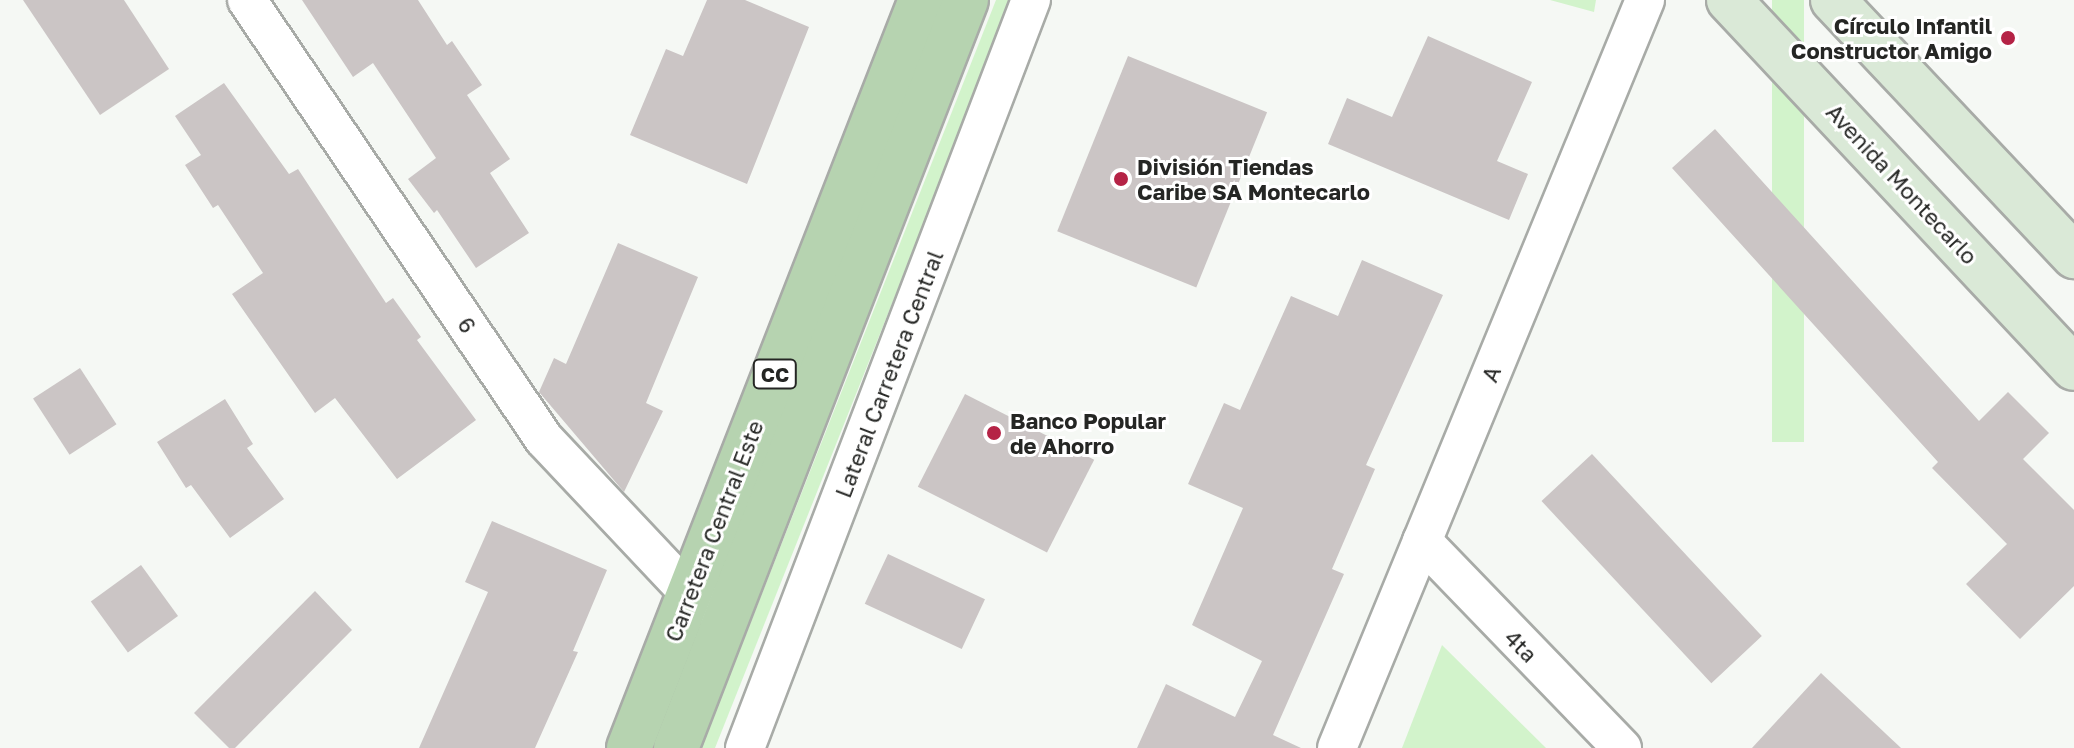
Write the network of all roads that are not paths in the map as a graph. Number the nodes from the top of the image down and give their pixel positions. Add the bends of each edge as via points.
1 (247, 0) edge
2 (1031, 0) edge
3 (1645, 0) edge
4 (1729, 0) edge
5 (1833, 0) edge
6 (919, 1) edge
7 (962, 12) edge
8 (2074, 256) edge
9 (2074, 368) edge
10 (1422, 541) junction
11 (707, 605) junction
12 (629, 748) edge
13 (676, 748) edge
14 (745, 748) edge
15 (1337, 748) edge
16 (1622, 748) edge

1 - 11 street, 6 via 544,439
2 - 14 street, Lateral Carretera Central
3 - 10 street, A
4 - 9 main road, Avenida Montecarlo
5 - 8 main road
6 - 7 street
6 - 11 main road, Carretera Central Este / CC
7 - 11 main road, Carretera Central Este / CC
10 - 15 street, A
10 - 16 street, 4ta
11 - 12 main road, Carretera Central Este / CC
11 - 13 main road, Carretera Central Este / CC

